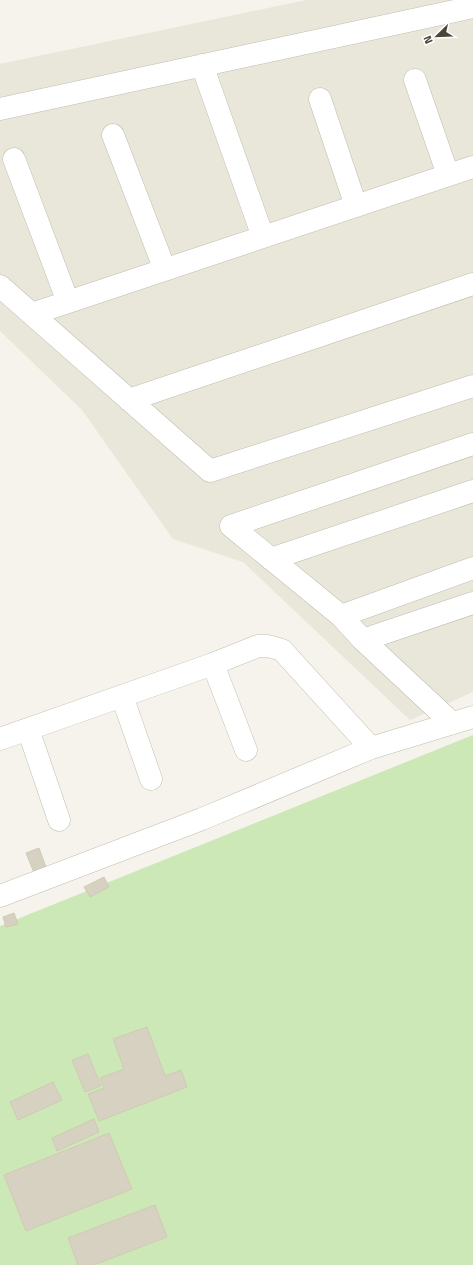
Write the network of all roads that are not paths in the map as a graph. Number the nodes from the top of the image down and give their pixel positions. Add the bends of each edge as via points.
1 (473, 7) edge
2 (202, 65) junction
3 (415, 80) dead end
4 (320, 100) dead end
5 (0, 109) edge
6 (113, 135) dead end
7 (14, 159) dead end
8 (473, 167) edge
9 (448, 175) junction
10 (356, 206) junction
11 (263, 237) junction
12 (165, 270) junction
13 (473, 284) edge
14 (0, 286) edge
15 (68, 302) junction
16 (32, 314) junction
17 (473, 386) edge
18 (129, 400) junction
19 (473, 444) edge
20 (473, 491) edge
21 (271, 559) junction
22 (473, 568) edge
23 (473, 603) edge
24 (341, 616) junction
25 (363, 640) junction
26 (213, 664) junction
27 (122, 696) junction
28 (473, 717) edge
29 (452, 724) junction
30 (28, 729) junction
31 (0, 739) edge
32 (372, 748) junction
33 (246, 750) dead end
34 (151, 779) dead end
35 (59, 820) dead end
36 (0, 896) edge

1 - 2 street
2 - 5 street
2 - 11 street
3 - 9 street
4 - 10 street
6 - 12 street
7 - 15 street
8 - 9 street
9 - 10 street
10 - 11 street
11 - 12 street
12 - 15 street
13 - 18 street
14 - 16 street
15 - 16 street
16 - 18 street
17 - 18 street via 210,471
19 - 21 street via 231,526
20 - 21 street
21 - 24 street
22 - 24 street
23 - 25 street
24 - 25 street
25 - 29 street
26 - 27 street
26 - 32 street via 258,646 282,650
26 - 33 street
27 - 30 street
27 - 34 street
28 - 29 street
29 - 32 street
30 - 31 street
30 - 35 street
32 - 36 street via 202,819

